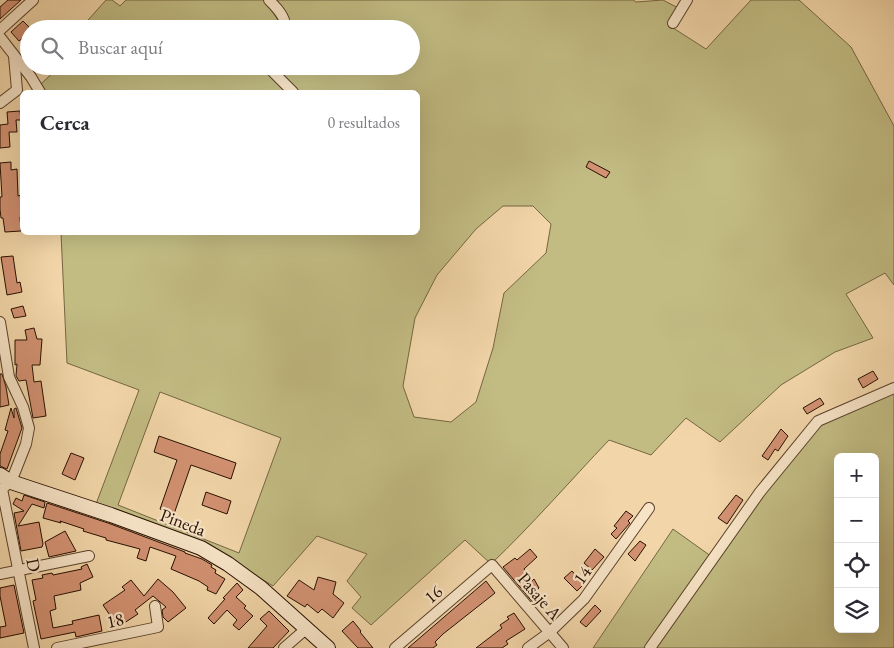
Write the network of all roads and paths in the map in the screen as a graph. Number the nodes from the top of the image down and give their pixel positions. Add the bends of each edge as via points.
1 (33, 0) edge
2 (269, 0) edge
3 (687, 0) edge
4 (284, 20) edge
5 (673, 23) dead end
6 (0, 30) edge
7 (0, 37) edge
8 (14, 56) junction
9 (20, 63) edge
10 (29, 75) edge
11 (276, 75) edge
12 (39, 90) edge
13 (291, 90) edge
14 (0, 103) edge
15 (0, 322) edge
16 (894, 388) edge
17 (3, 484) edge
18 (649, 508) dead end
19 (89, 556) dead end
20 (492, 565) joint
21 (18, 570) junction
22 (0, 574) edge
23 (155, 606) dead end
24 (307, 628) junction
25 (550, 632) junction
26 (34, 648) edge
27 (57, 648) edge
28 (284, 648) edge
29 (328, 648) edge
30 (395, 648) edge
31 (528, 648) edge
32 (563, 648) edge
33 (650, 648) edge

1 - 6 street
2 - 4 street
3 - 5 street
7 - 8 street
8 - 9 street
8 - 14 street via 17,90
10 - 12 street
11 - 13 street
15 - 17 street via 9,378 23,407 28,428 26,444
16 - 33 street via 818,422 760,492
17 - 21 street, D
17 - 24 street, Pineda via 111,515 201,548 262,588
18 - 25 street, 14 via 584,599
19 - 21 street
20 - 25 street, Pasaje A
20 - 30 street, 16
21 - 22 street
21 - 26 street, D
23 - 27 street, 18 via 158,627
24 - 28 street
24 - 29 street, Pineda
25 - 31 street, 14
25 - 32 street, Pasaje A

